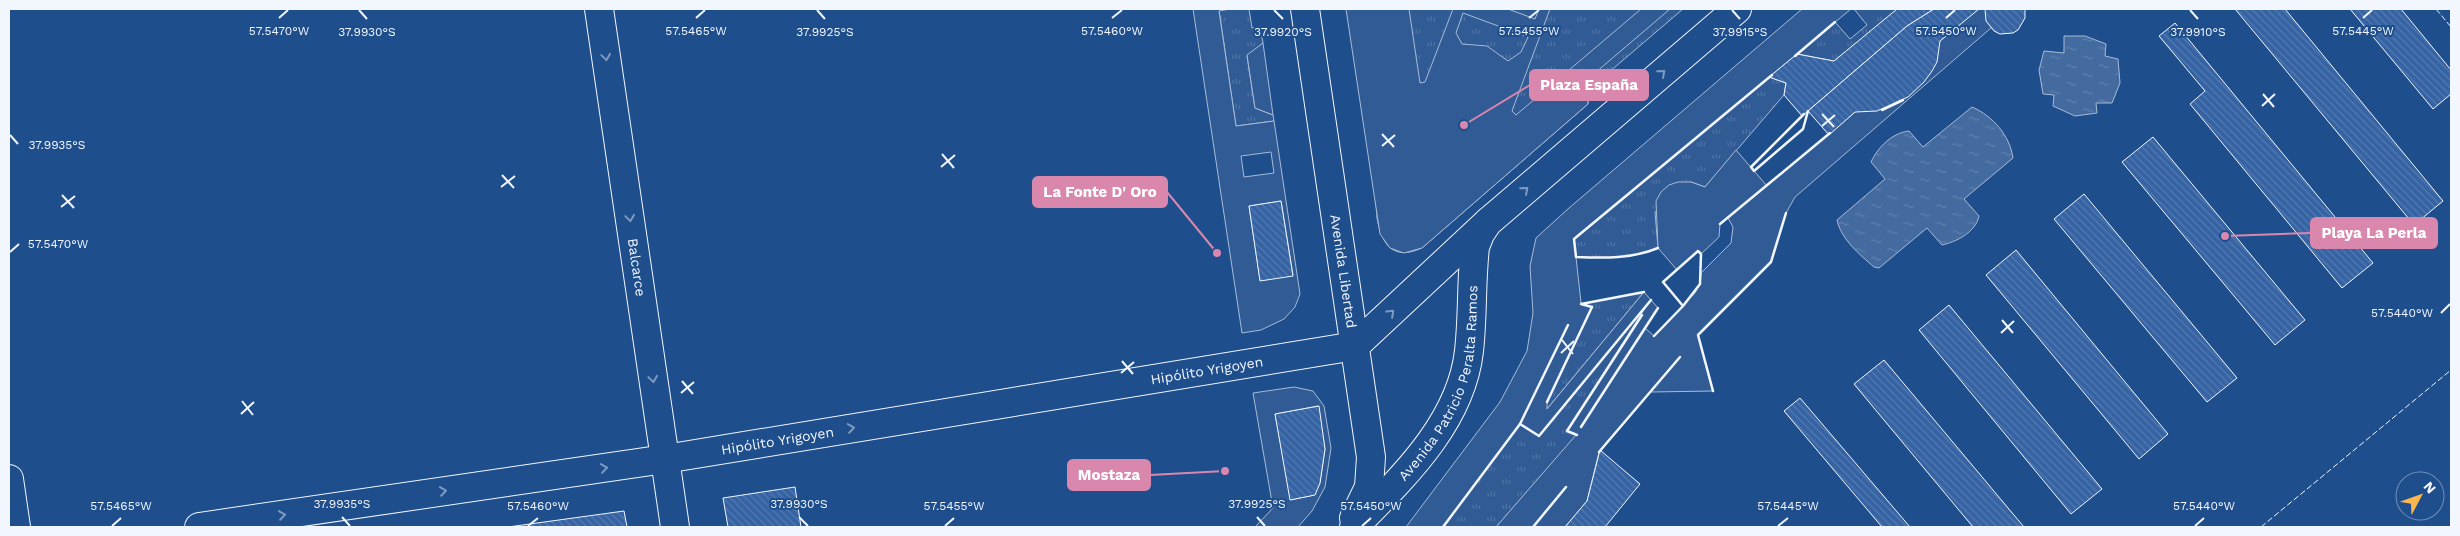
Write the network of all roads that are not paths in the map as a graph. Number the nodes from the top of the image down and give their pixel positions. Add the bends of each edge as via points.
1 (599, 9) edge
2 (1305, 9) edge
3 (1737, 9) edge
4 (1488, 222) junction
5 (1355, 346) junction
6 (665, 459) junction
7 (9, 479) edge
8 (16, 527) edge
9 (199, 527) edge
10 (675, 527) edge
11 (1347, 527) edge
12 (1354, 527) edge

1 -> 6 street, Balcarce
2 - 5 street, Avenida Libertad
4 -> 3 street, Avenida Patricio Peralta Ramos
5 -> 4 street, Avenida Patricio Peralta Ramos
4 - 12 street, Avenida Patricio Peralta Ramos via 1475,248 1469,352 1462,382 1449,412 1407,472
6 -> 5 street, Hipólito Yrigoyen
5 - 11 street, Avenida Libertad via 1371,471 1364,502
9 -> 6 street, Hipólito Yrigoyen
6 - 10 street, Balcarce
7 - 8 street

